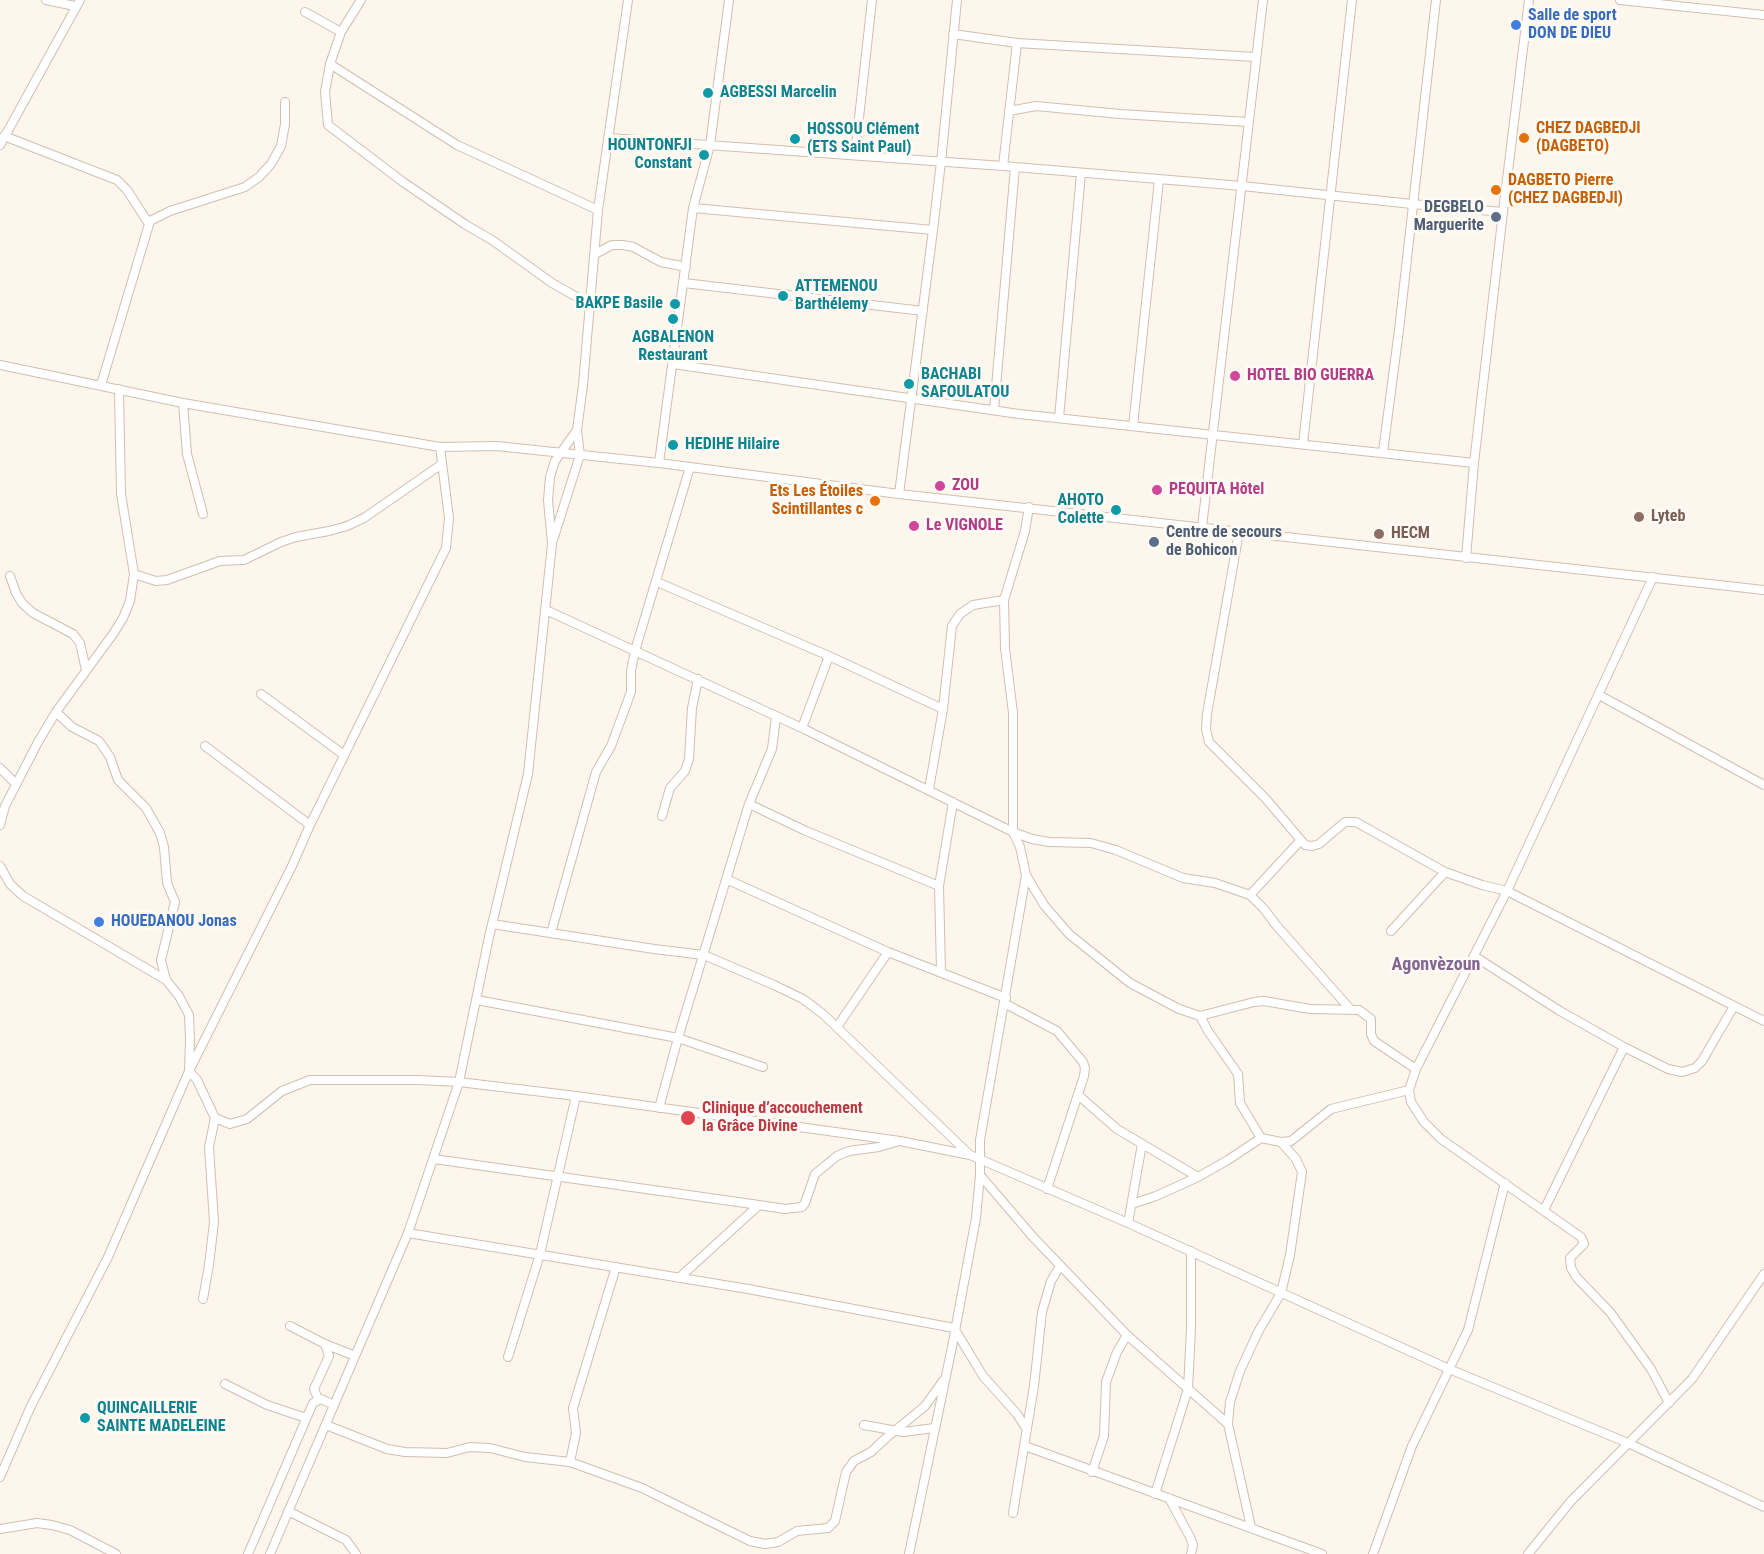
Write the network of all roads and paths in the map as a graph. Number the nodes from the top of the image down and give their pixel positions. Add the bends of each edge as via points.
1 (46, 0) edge
2 (361, 0) edge
3 (628, 0) edge
4 (729, 0) edge
5 (872, 0) edge
6 (957, 0) edge
7 (1263, 0) edge
8 (1352, 0) edge
9 (1436, 0) edge
10 (1529, 0) edge
11 (1620, 0) edge
12 (78, 3) edge
13 (305, 12) dead end
14 (1764, 15) edge
15 (341, 32) junction
16 (953, 34) junction
17 (1017, 43) junction
18 (1255, 57) junction
19 (330, 64) junction
20 (285, 102) dead end
21 (1009, 111) junction
22 (1248, 122) junction
23 (4, 135) junction
24 (609, 138) junction
25 (0, 145) edge
26 (710, 145) junction
27 (855, 154) junction
28 (941, 162) junction
29 (1003, 166) junction
30 (1015, 167) junction
31 (1081, 173) junction
32 (1159, 180) junction
33 (1242, 186) junction
34 (1331, 194) junction
35 (1412, 204) junction
36 (693, 208) junction
37 (598, 210) junction
38 (1503, 212) junction
39 (149, 224) junction
40 (933, 230) junction
41 (595, 254) junction
42 (686, 267) junction
43 (684, 283) junction
44 (589, 304) junction
45 (923, 311) junction
46 (673, 364) junction
47 (0, 365) edge
48 (101, 385) junction
49 (119, 388) junction
50 (912, 399) junction
51 (183, 403) junction
52 (994, 410) junction
53 (1059, 418) junction
54 (1133, 426) junction
55 (578, 430) junction
56 (1213, 436) junction
57 (1303, 444) junction
58 (440, 447) junction
59 (1383, 452) junction
60 (561, 453) junction
61 (580, 455) junction
62 (659, 463) junction
63 (1474, 463) junction
64 (442, 464) junction
65 (690, 466) junction
66 (899, 494) junction
67 (1029, 507) junction
68 (203, 514) dead end
69 (1202, 527) junction
70 (1239, 532) junction
71 (552, 544) junction
72 (1466, 558) junction
73 (134, 574) junction
74 (10, 576) dead end
75 (1653, 577) junction
76 (657, 582) junction
77 (1764, 590) edge
78 (1004, 600) junction
79 (546, 610) junction
80 (635, 651) junction
81 (829, 656) junction
82 (86, 670) junction
83 (698, 679) junction
84 (261, 694) dead end
85 (1599, 695) junction
86 (943, 709) junction
87 (56, 712) junction
88 (776, 717) junction
89 (802, 728) junction
90 (205, 746) dead end
91 (344, 755) junction
92 (0, 768) edge
93 (16, 784) junction
94 (1764, 785) edge
95 (929, 789) junction
96 (953, 802) junction
97 (749, 804) junction
98 (2, 807) edge
99 (662, 816) dead end
100 (0, 825) edge
101 (310, 825) junction
102 (1013, 832) junction
103 (1300, 841) junction
104 (0, 866) edge
105 (1445, 872) junction
106 (1026, 875) junction
107 (726, 879) junction
108 (939, 886) junction
109 (1507, 891) junction
110 (1250, 895) junction
111 (492, 924) junction
112 (1391, 931) dead end
113 (551, 933) junction
114 (888, 952) junction
115 (704, 955) junction
116 (1474, 956) junction
117 (941, 972) junction
118 (166, 980) junction
119 (477, 1000) junction
120 (1005, 1000) junction
121 (1734, 1006) junction
122 (1351, 1010) junction
123 (1200, 1016) junction
124 (1764, 1021) edge
125 (837, 1027) junction
126 (678, 1038) junction
127 (1624, 1047) junction
128 (763, 1067) dead end
129 (1416, 1069) junction
130 (189, 1071) junction
131 (459, 1082) junction
132 (1409, 1090) junction
133 (1078, 1095) junction
134 (576, 1096) junction
135 (659, 1108) junction
136 (215, 1118) junction
137 (1261, 1138) junction
138 (900, 1142) junction
139 (1281, 1142) junction
140 (1142, 1144) junction
141 (970, 1155) junction
142 (979, 1158) junction
143 (435, 1159) junction
144 (980, 1175) junction
145 (1198, 1177) junction
146 (558, 1178) junction
147 (1505, 1183) junction
148 (1047, 1189) junction
149 (1132, 1204) junction
150 (759, 1205) junction
151 (1544, 1210) junction
152 (1128, 1223) junction
153 (408, 1233) junction
154 (1191, 1251) junction
155 (540, 1254) junction
156 (1060, 1266) junction
157 (616, 1267) junction
158 (680, 1278) junction
159 (1762, 1278) edge
160 (1764, 1292) edge
161 (1281, 1293) junction
162 (203, 1299) dead end
163 (290, 1326) dead end
164 (954, 1328) junction
165 (1127, 1335) junction
166 (325, 1344) junction
167 (355, 1356) junction
168 (508, 1357) dead end
169 (1449, 1369) junction
170 (944, 1380) junction
171 (225, 1384) dead end
172 (1188, 1389) junction
173 (318, 1399) junction
174 (1669, 1403) junction
175 (334, 1405) junction
176 (306, 1418) junction
177 (1228, 1424) junction
178 (326, 1425) junction
179 (864, 1425) dead end
180 (934, 1428) junction
181 (1027, 1430) junction
182 (894, 1432) junction
183 (1628, 1443) junction
184 (1024, 1446) junction
185 (570, 1462) junction
186 (1092, 1472) junction
187 (0, 1477) edge
188 (1155, 1494) junction
189 (1169, 1498) junction
190 (1764, 1508) edge
191 (288, 1511) junction
192 (1013, 1513) dead end
193 (1251, 1527) junction
194 (0, 1529) edge
195 (116, 1554) edge
196 (248, 1554) edge
197 (270, 1554) edge
198 (356, 1554) edge
199 (909, 1554) edge
200 (1191, 1554) edge
201 (1322, 1554) edge
202 (1373, 1554) edge
203 (1528, 1554) edge

1 - 12 street
2 - 15 street
3 - 24 street
4 - 26 street
5 - 27 street
6 - 16 street
7 - 18 street
8 - 34 street
9 - 35 street
10 - 38 street
11 - 14 street
12 - 23 street
13 - 15 street
15 - 19 street
16 - 17 street
16 - 28 street
17 - 18 street
17 - 21 street
18 - 22 street
19 - 37 street via 457,145
19 - 44 street via 325,92 328,124 403,182
20 - 39 street via 280,146 259,177 245,187 170,211
21 - 22 street via 1036,106
21 - 29 street
22 - 33 street
23 - 25 street
23 - 39 street via 117,180 128,190
24 - 26 street
24 - 37 street
26 - 27 street
26 - 36 street
27 - 28 street
28 - 29 street
28 - 40 street
29 - 30 street
30 - 31 street
30 - 52 street
31 - 32 street
31 - 53 street
32 - 33 street
32 - 54 street
33 - 34 street
33 - 56 street
34 - 35 street
34 - 57 street
35 - 38 street
35 - 59 street
36 - 40 street
36 - 42 street
37 - 41 street
38 - 63 street
39 - 48 street
40 - 45 street
41 - 42 street via 612,245 622,245 661,262
41 - 44 street
42 - 43 street
43 - 45 street
43 - 46 street
44 - 55 street
45 - 50 street
46 - 50 street
46 - 62 street
47 - 48 street
48 - 49 street
49 - 51 street
49 - 73 street via 121,494
50 - 52 street
50 - 66 street
51 - 58 street
51 - 68 street via 187,454
52 - 53 street
53 - 54 street
54 - 56 street
55 - 60 street
55 - 61 street
56 - 57 street
56 - 69 street
57 - 59 street
58 - 60 street via 496,446
58 - 64 street
59 - 63 street
60 - 61 street
60 - 71 street via 550,477
61 - 62 street
61 - 71 street
62 - 65 street
63 - 72 street
64 - 73 street via 347,526 296,537 244,560 220,561 167,580
64 - 91 street via 449,518 446,548
65 - 66 street
65 - 76 street
66 - 67 street
67 - 69 street
67 - 78 street
69 - 70 street
70 - 72 street
70 - 103 street via 1206,729 1215,750 1266,799
71 - 79 street
72 - 75 street
73 - 82 street via 123,618
74 - 82 street via 22,603 73,634 80,643
75 - 77 street
75 - 85 street
76 - 80 street
76 - 81 street
78 - 86 street via 973,605 956,618
78 - 102 street via 1013,712
79 - 80 street
79 - 111 street via 528,774
80 - 83 street
80 - 113 street via 631,692 611,746 596,772
81 - 86 street
81 - 89 street
82 - 87 street
83 - 88 street
83 - 99 street via 689,759 685,771 670,788
84 - 91 street
85 - 94 street
85 - 109 street
86 - 95 street
87 - 93 street
87 - 118 street via 72,727 99,741 118,780 146,808 160,833 167,883 175,902 161,960
88 - 89 street
88 - 97 street via 772,749
89 - 95 street
90 - 101 street
91 - 101 street
92 - 93 street
93 - 98 street
95 - 96 street
96 - 102 street
96 - 108 street
97 - 107 street
97 - 108 street
98 - 100 street
101 - 130 street
102 - 106 street
102 - 110 street via 1049,842 1091,843 1183,878 1215,883
103 - 105 street via 1305,845 1319,844 1351,821
103 - 110 street
104 - 118 street via 10,884 23,896
105 - 109 street
105 - 112 street
106 - 120 street
106 - 123 street via 1062,927 1099,960 1130,983 1179,1010
107 - 114 street
107 - 115 street
108 - 117 street
109 - 116 street
109 - 121 street
110 - 122 street
111 - 113 street
111 - 119 street
113 - 115 street
114 - 117 street
114 - 125 street
115 - 125 street via 803,999
115 - 126 street
116 - 127 street
116 - 129 street
117 - 120 street
118 - 130 street via 189,1015
119 - 126 street
119 - 131 street
120 - 133 street via 1023,1015 1051,1027 1077,1054 1085,1068
120 - 142 street
121 - 124 street
121 - 127 street via 1695,1068 1682,1072 1668,1069
122 - 123 street via 1310,1009 1264,1001
122 - 129 street via 1368,1015 1374,1041
123 - 137 street via 1238,1074 1240,1103
125 - 141 street
126 - 128 street
126 - 135 street
127 - 151 street
129 - 132 street
130 - 136 street
130 - 187 street via 108,1257 30,1408
131 - 134 street
131 - 136 street via 310,1080 282,1091 247,1119 230,1124
131 - 143 street
132 - 139 street via 1331,1109 1297,1138
132 - 147 street via 1416,1112 1441,1139
133 - 140 street via 1117,1129
133 - 148 street
134 - 135 street
134 - 146 street
135 - 138 street
136 - 162 street via 209,1147 214,1222
137 - 139 street
137 - 145 street
138 - 141 street
138 - 150 street via 837,1156 815,1174 802,1207
139 - 161 street via 1302,1172
140 - 145 street
140 - 149 street
141 - 142 street
142 - 144 street
142 - 148 street
143 - 146 street
143 - 153 street
144 - 156 street
144 - 164 street via 976,1218
145 - 149 street
146 - 150 street
146 - 155 street
147 - 151 street
147 - 169 street via 1475,1310
148 - 152 street
149 - 152 street
150 - 158 street
151 - 174 street via 1584,1241 1570,1258 1571,1268 1617,1321 1651,1369
152 - 154 street
153 - 155 street
153 - 167 street
154 - 161 street
154 - 172 street
155 - 157 street
155 - 168 street
156 - 165 street
156 - 181 street via 1042,1312
157 - 158 street
157 - 185 street via 573,1408 576,1433
158 - 164 street
159 - 160 street
159 - 174 street via 1692,1379
161 - 169 street
161 - 177 street via 1240,1371
163 - 166 street
164 - 170 street
164 - 181 street via 983,1376
165 - 172 street
165 - 186 street via 1106,1382 1104,1436
166 - 167 street
166 - 173 street via 329,1356 314,1389
167 - 175 street
169 - 183 street
169 - 202 street via 1412,1446
170 - 180 street
170 - 182 street via 925,1406
171 - 176 street via 267,1405
172 - 177 street
172 - 188 street
173 - 175 street
173 - 176 street
174 - 183 street
175 - 178 street
176 - 196 street
177 - 193 street
178 - 185 street via 405,1452 490,1448
178 - 191 street
179 - 182 street
180 - 182 street
180 - 199 street
181 - 184 street
182 - 185 street via 854,1461 846,1472 836,1521 828,1528 797,1531 778,1542 765,1544 750,1541 642,1488
183 - 190 street
183 - 203 street via 1571,1501
184 - 186 street
184 - 192 street
186 - 188 street
188 - 189 street
189 - 193 street
189 - 200 street via 1190,1537
191 - 197 street
191 - 198 street via 346,1540
193 - 201 street
194 - 195 street via 52,1525

